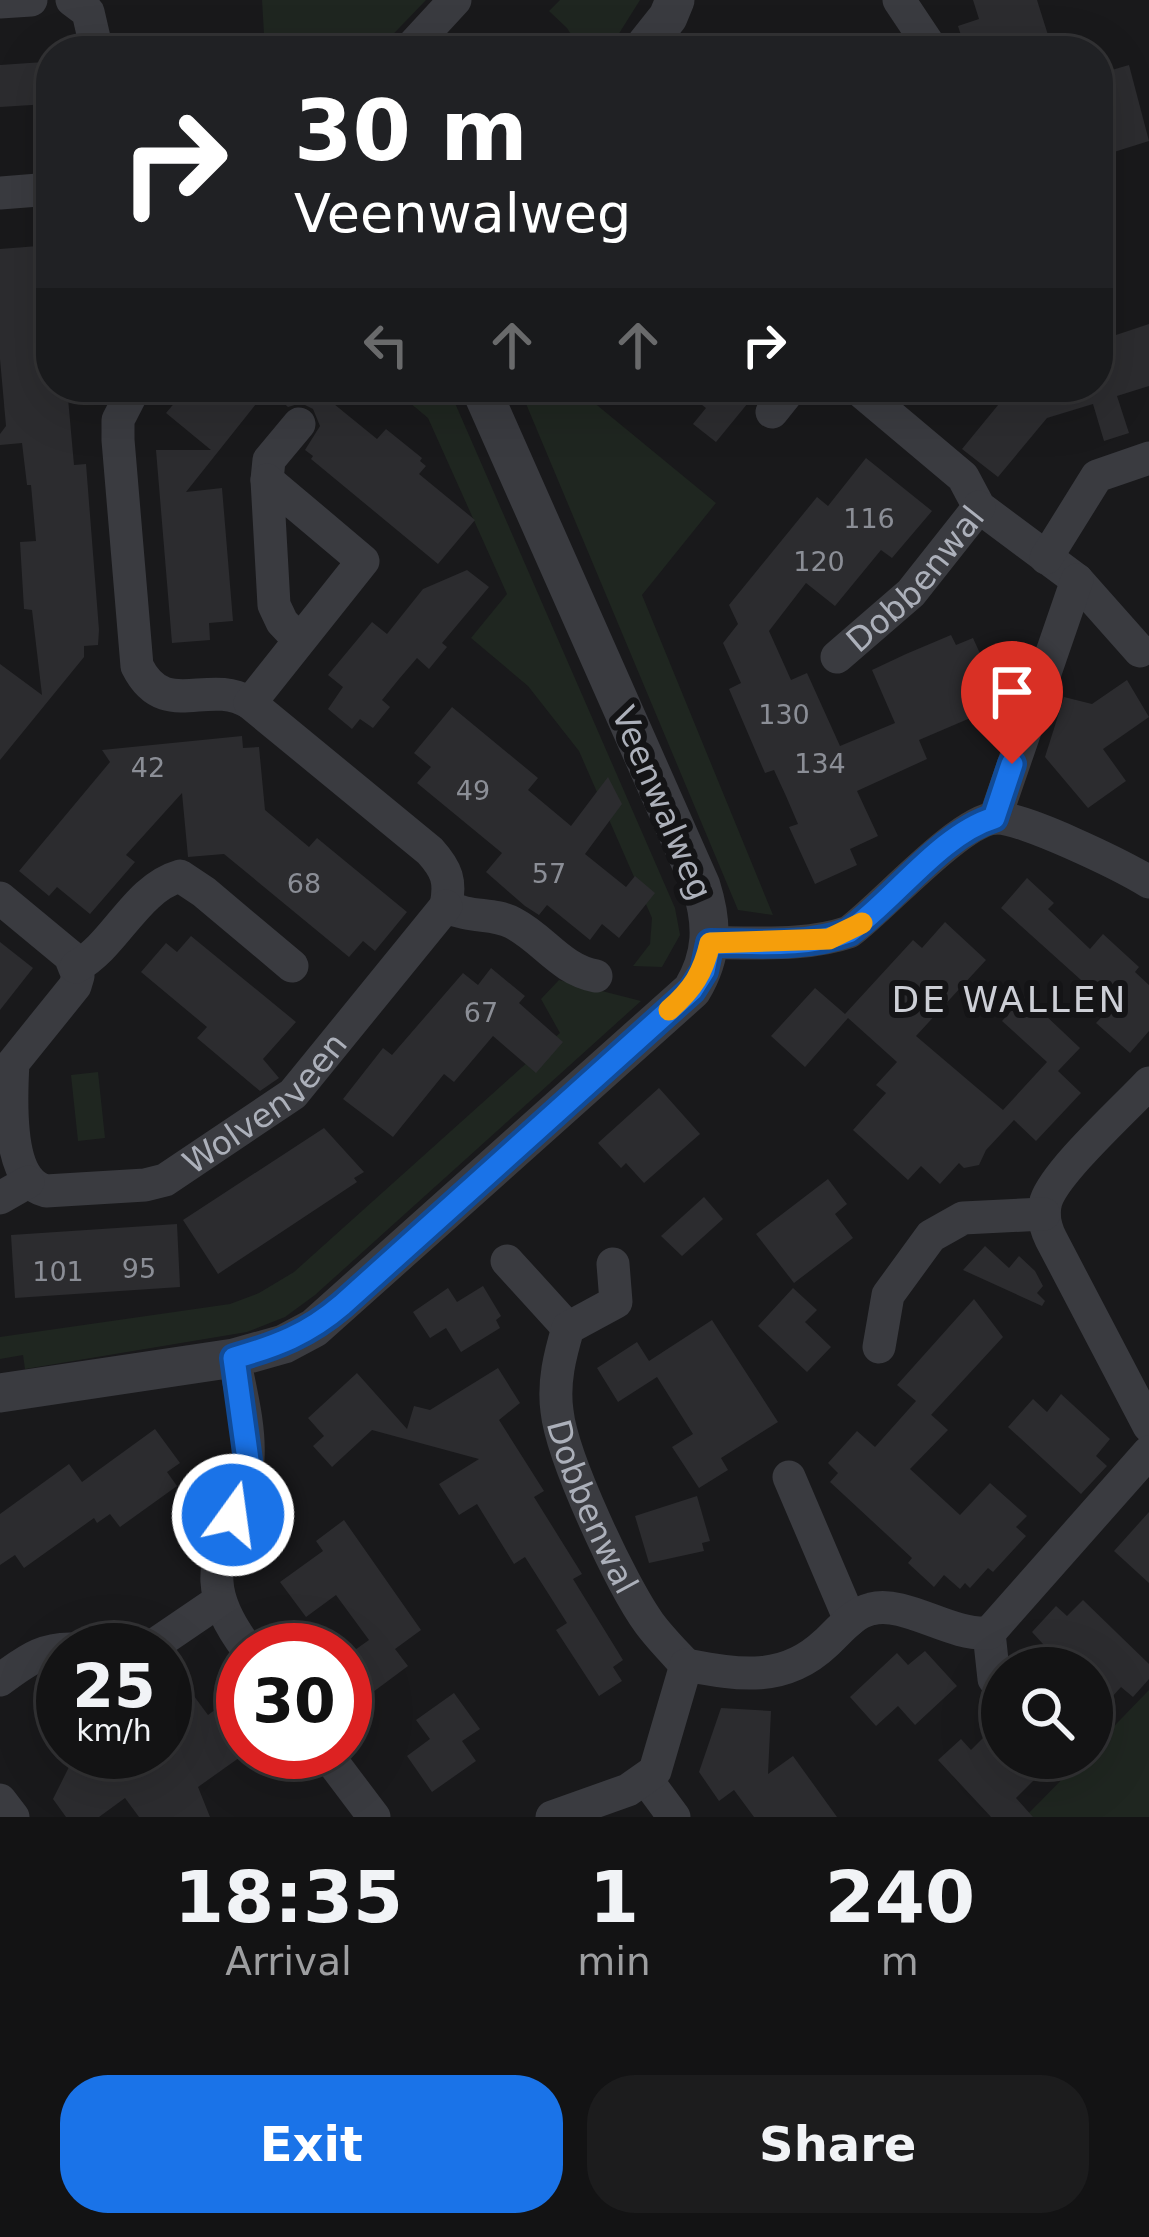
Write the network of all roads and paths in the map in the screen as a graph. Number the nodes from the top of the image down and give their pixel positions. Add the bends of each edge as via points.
1 (31, 0) edge
2 (72, 0) edge
3 (455, 0) edge
4 (675, 0) edge
5 (899, 0) edge
6 (0, 2) edge
7 (94, 36) edge
8 (422, 36) edge
9 (653, 36) edge
10 (923, 36) edge
11 (36, 190) edge
12 (0, 194) edge
13 (127, 402) edge
14 (487, 402) edge
15 (874, 402) edge
16 (299, 424) dead end
17 (1149, 458) edge
18 (267, 480) junction
19 (979, 507) junction
20 (1046, 558) junction
21 (1077, 580) junction
22 (299, 640) junction
23 (1140, 651) dead end
24 (837, 657) dead end
25 (250, 704) junction
26 (994, 818) junction
27 (1149, 882) edge
28 (0, 898) edge
29 (446, 907) junction
30 (710, 943) junction
31 (292, 966) dead end
32 (76, 968) junction
33 (596, 976) dead end
34 (1149, 1083) edge
35 (14, 1190) edge
36 (1044, 1214) junction
37 (507, 1261) dead end
38 (613, 1264) dead end
39 (568, 1328) junction
40 (880, 1347) dead end
41 (234, 1358) junction
42 (0, 1393) edge
43 (1149, 1426) edge
44 (1149, 1452) edge
45 (789, 1477) dead end
46 (219, 1601) junction
47 (850, 1620) junction
48 (187, 1623) edge
49 (232, 1623) edge
50 (989, 1633) junction
51 (991, 1647) edge
52 (36, 1657) edge
53 (686, 1665) junction
54 (0, 1680) edge
55 (345, 1779) edge
56 (646, 1779) junction
57 (0, 1800) edge
58 (13, 1817) edge
59 (374, 1817) edge
60 (552, 1817) edge
61 (674, 1817) edge

1 - 6 street
2 - 7 street via 88,12
3 - 8 street
4 - 9 street
5 - 10 street
11 - 12 street
13 - 25 street via 118,440 137,666 159,694 237,695
14 - 30 street, Veenwalweg via 700,886
15 - 19 street via 963,477
16 - 18 street via 269,460
17 - 20 street via 1097,476
18 - 22 street via 274,605
18 - 22 street via 363,561
19 - 20 street, Dobbenwal
19 - 24 street, Dobbenwal via 911,593
20 - 21 street, Dobbenwal
21 - 23 street, Dobbenwal
21 - 26 street
22 - 25 street
25 - 29 street via 430,851 447,870
26 - 27 street
26 - 30 street via 949,844 849,932
28 - 32 street
29 - 33 street via 513,922 564,963
29 - 35 street, Wolvenveen via 293,1094 191,1166 145,1185
30 - 41 street, Veenwalweg via 692,990 342,1305 284,1344
31 - 32 street, Wolvenveen via 179,876 155,887 98,956
32 - 35 street, Wolvenveen via 75,986 14,1063
34 - 36 street via 1065,1173
36 - 40 street via 962,1218 931,1237 888,1295
36 - 43 street
37 - 39 street
38 - 39 street via 616,1302
39 - 53 street, Dobbenwal via 556,1382 567,1454 648,1622
41 - 42 street, Veenwalweg
41 - 46 street via 248,1460 217,1565
44 - 50 street
45 - 47 street
46 - 48 street
46 - 49 street
47 - 50 street via 872,1608 902,1610 950,1630
47 - 53 street via 792,1670
50 - 51 street
52 - 54 street
53 - 56 street via 660,1759
55 - 59 street
56 - 60 street
56 - 61 street
57 - 58 street

